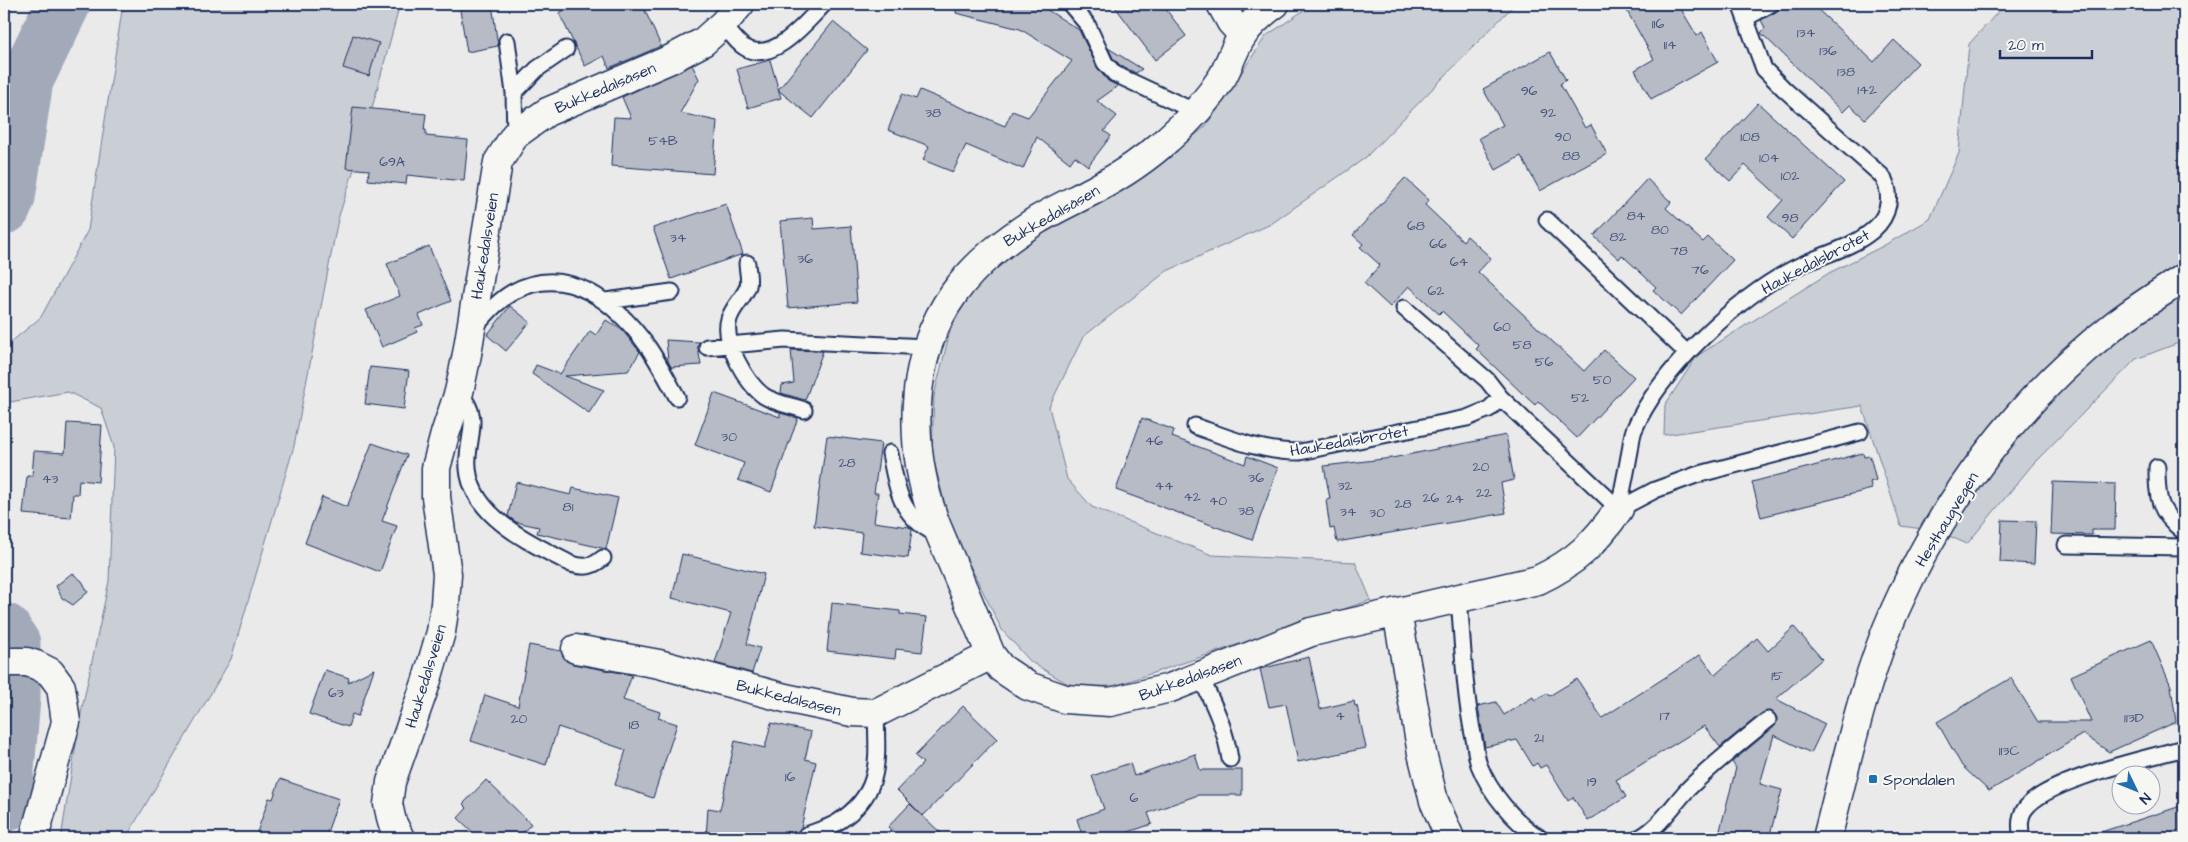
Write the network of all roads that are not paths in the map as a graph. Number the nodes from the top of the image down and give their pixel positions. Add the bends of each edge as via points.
1 (740, 4) edge
2 (824, 4) edge
3 (1070, 4) edge
4 (1221, 4) edge
5 (1275, 4) edge
6 (1740, 4) edge
7 (1771, 4) edge
8 (1746, 18) junction
9 (723, 24) junction
10 (1243, 35) junction
11 (507, 41) dead end
12 (566, 49) dead end
13 (514, 93) junction
14 (1196, 112) junction
15 (515, 135) junction
16 (498, 162) joint
17 (1547, 220) dead end
18 (747, 263) dead end
19 (2184, 278) edge
20 (672, 292) dead end
21 (606, 301) junction
22 (1404, 308) dead end
23 (471, 330) junction
24 (731, 345) junction
25 (706, 347) dead end
26 (926, 347) junction
27 (1687, 353) junction
28 (459, 392) junction
29 (677, 397) dead end
30 (1500, 398) junction
31 (804, 410) dead end
32 (1195, 426) dead end
33 (1860, 432) dead end
34 (890, 453) dead end
35 (2157, 467) dead end
36 (1619, 509) junction
37 (937, 527) junction
38 (2184, 532) edge
39 (2066, 545) dead end
40 (2184, 546) edge
41 (603, 558) dead end
42 (1459, 598) junction
43 (1397, 612) junction
44 (576, 649) dead end
45 (991, 655) junction
46 (4, 662) edge
47 (1200, 676) junction
48 (876, 713) junction
49 (1768, 720) dead end
50 (2184, 748) edge
51 (1230, 759) dead end
52 (806, 835) dead end
53 (34, 838) edge
54 (400, 838) edge
55 (1450, 838) edge
56 (1540, 838) edge
57 (1639, 838) edge
58 (1827, 838) edge
59 (2022, 838) edge

1 - 9 street, Bukkedalsåsen
2 - 9 lane via 776,48 761,51 744,47
3 - 14 lane via 1088,24 1105,63 1115,74
4 - 10 street
5 - 10 street, Bukkedalsåsen
6 - 8 lane, Haukedalsbrotet
7 - 8 lane
8 - 27 lane, Haukedalsbrotet via 1764,69 1882,176 1888,186 1890,200 1885,215 1874,230 1852,244 1795,268 1757,292 1724,317
9 - 15 street, Bukkedalsåsen via 703,42 672,59 547,112
10 - 14 street, Bukkedalsåsen via 1223,76
11 - 13 lane
12 - 13 lane via 537,69
13 - 15 lane
14 - 26 street, Bukkedalsåsen via 1135,165 998,246 955,292
15 - 16 street, Bukkedalsåsen
16 - 23 street, Haukedalsveien
17 - 27 lane
18 - 24 lane via 749,284 728,322
19 - 58 street, Hesthaugvegen via 2112,327 2037,395 1975,470 1946,513 1895,610 1876,661
20 - 21 lane
21 - 23 lane, Haukedalsveien via 586,289 559,282 537,284 513,292
21 - 29 lane, Haukedalsveien via 649,348
22 - 30 lane via 1487,380
23 - 28 street, Haukedalsveien
24 - 25 lane
24 - 26 lane via 785,340
24 - 31 lane via 755,389 766,398
26 - 37 street, Bukkedalsåsen via 917,412 917,446 928,506
27 - 36 lane, Haukedalsbrotet via 1648,405 1634,431
28 - 41 lane via 473,418 468,459 470,478 485,508 502,524 571,564 592,566
28 - 54 street, Haukedalsveien via 436,468 436,498 447,574 441,632 391,782 388,804
30 - 32 lane, Haukedalsbrotet via 1489,409 1467,418 1300,452 1276,452 1249,446
30 - 36 lane
33 - 36 lane via 1696,475 1655,490
34 - 37 lane via 898,495 908,511 929,530
35 - 38 lane via 2157,493 2161,507
36 - 42 street, Haukedalsbrotet via 1584,552 1562,568 1538,580
37 - 45 street, Bukkedalsåsen
39 - 40 lane
42 - 43 street, Haukedalsbrotet
42 - 56 lane via 1469,717 1479,765 1493,791 1512,814
43 - 47 street, Bukkedalsåsen via 1311,632
43 - 55 street via 1422,753 1434,800
44 - 48 street, Bukkedalsåsen via 659,664 823,706
45 - 47 street, Bukkedalsåsen via 1001,668 1028,686 1065,699 1088,702 1137,697
45 - 48 street, Bukkedalsåsen
46 - 53 street via 36,665 50,672 61,687 66,722
47 - 51 lane via 1221,718
48 - 52 lane via 877,762 873,784 865,798 837,823
49 - 57 lane via 1711,766 1663,819
50 - 59 lane via 2114,767 2050,790 2024,810

